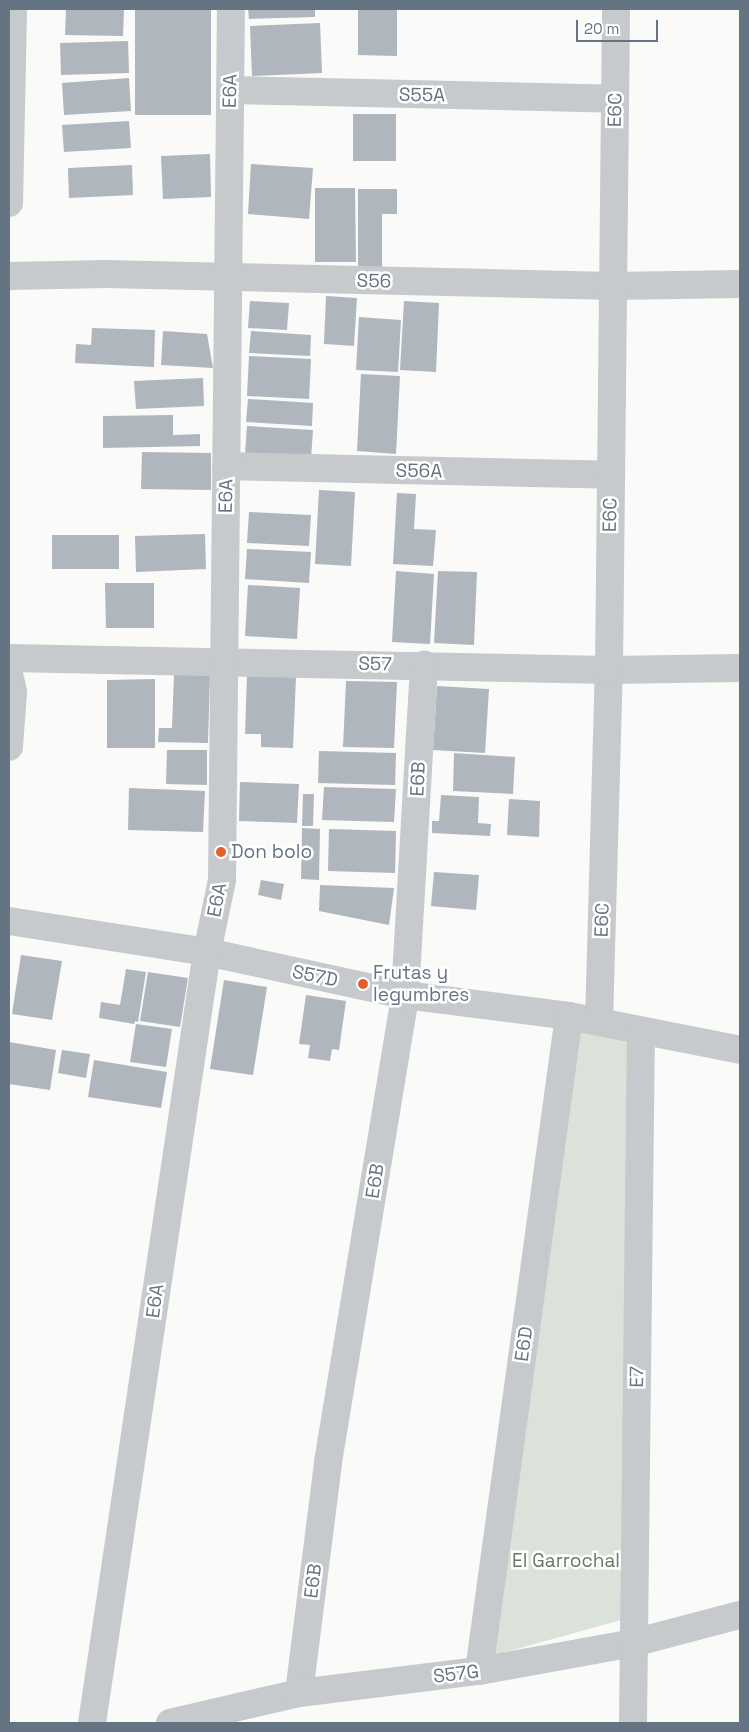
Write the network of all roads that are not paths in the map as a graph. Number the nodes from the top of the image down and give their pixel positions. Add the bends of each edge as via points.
1 (14, 9) edge
2 (231, 9) edge
3 (616, 9) edge
4 (230, 90) junction
5 (615, 100) junction
6 (9, 203) edge
7 (9, 276) edge
8 (228, 278) junction
9 (740, 284) edge
10 (613, 286) junction
11 (226, 466) junction
12 (611, 476) junction
13 (9, 658) edge
14 (224, 662) junction
15 (424, 666) junction
16 (740, 668) edge
17 (609, 670) junction
18 (9, 674) edge
19 (9, 747) edge
20 (9, 921) edge
21 (207, 952) junction
22 (406, 996) junction
23 (569, 1016) junction
24 (600, 1022) junction
25 (641, 1031) junction
26 (740, 1050) edge
27 (740, 1615) edge
28 (633, 1643) junction
29 (480, 1671) junction
30 (299, 1693) junction
31 (92, 1723) edge
32 (170, 1723) edge
33 (633, 1723) edge

1 - 6 street
2 - 4 street, E6A
3 - 5 street, E6C
4 - 5 street, S55A
4 - 8 street, E6A
5 - 10 street, E6C
7 - 8 street, S56 via 106,274
8 - 10 street, S56
8 - 11 street, E6A
9 - 10 street, S56
10 - 12 street, E6C
11 - 12 street, S56A
11 - 14 street, E6A
12 - 17 street, E6C
13 - 14 street, S57
14 - 15 street, S57
14 - 21 street, E6A via 222,880
15 - 17 street, S57
15 - 22 street, E6B
16 - 17 street, S57
17 - 24 street, E6C
18 - 19 street via 13,692
20 - 21 street, S57D
21 - 22 street, S57D
21 - 31 street, E6A
22 - 23 street, S57D
22 - 30 street, E6B via 328,1462
23 - 24 street, S57D
23 - 29 street, E6D
24 - 25 street, S57D
25 - 26 street, S57D
25 - 28 street, E7
27 - 28 street, S57G
28 - 29 street, S57G
28 - 33 street, E7
29 - 30 street, S57G
30 - 32 street, S57G

